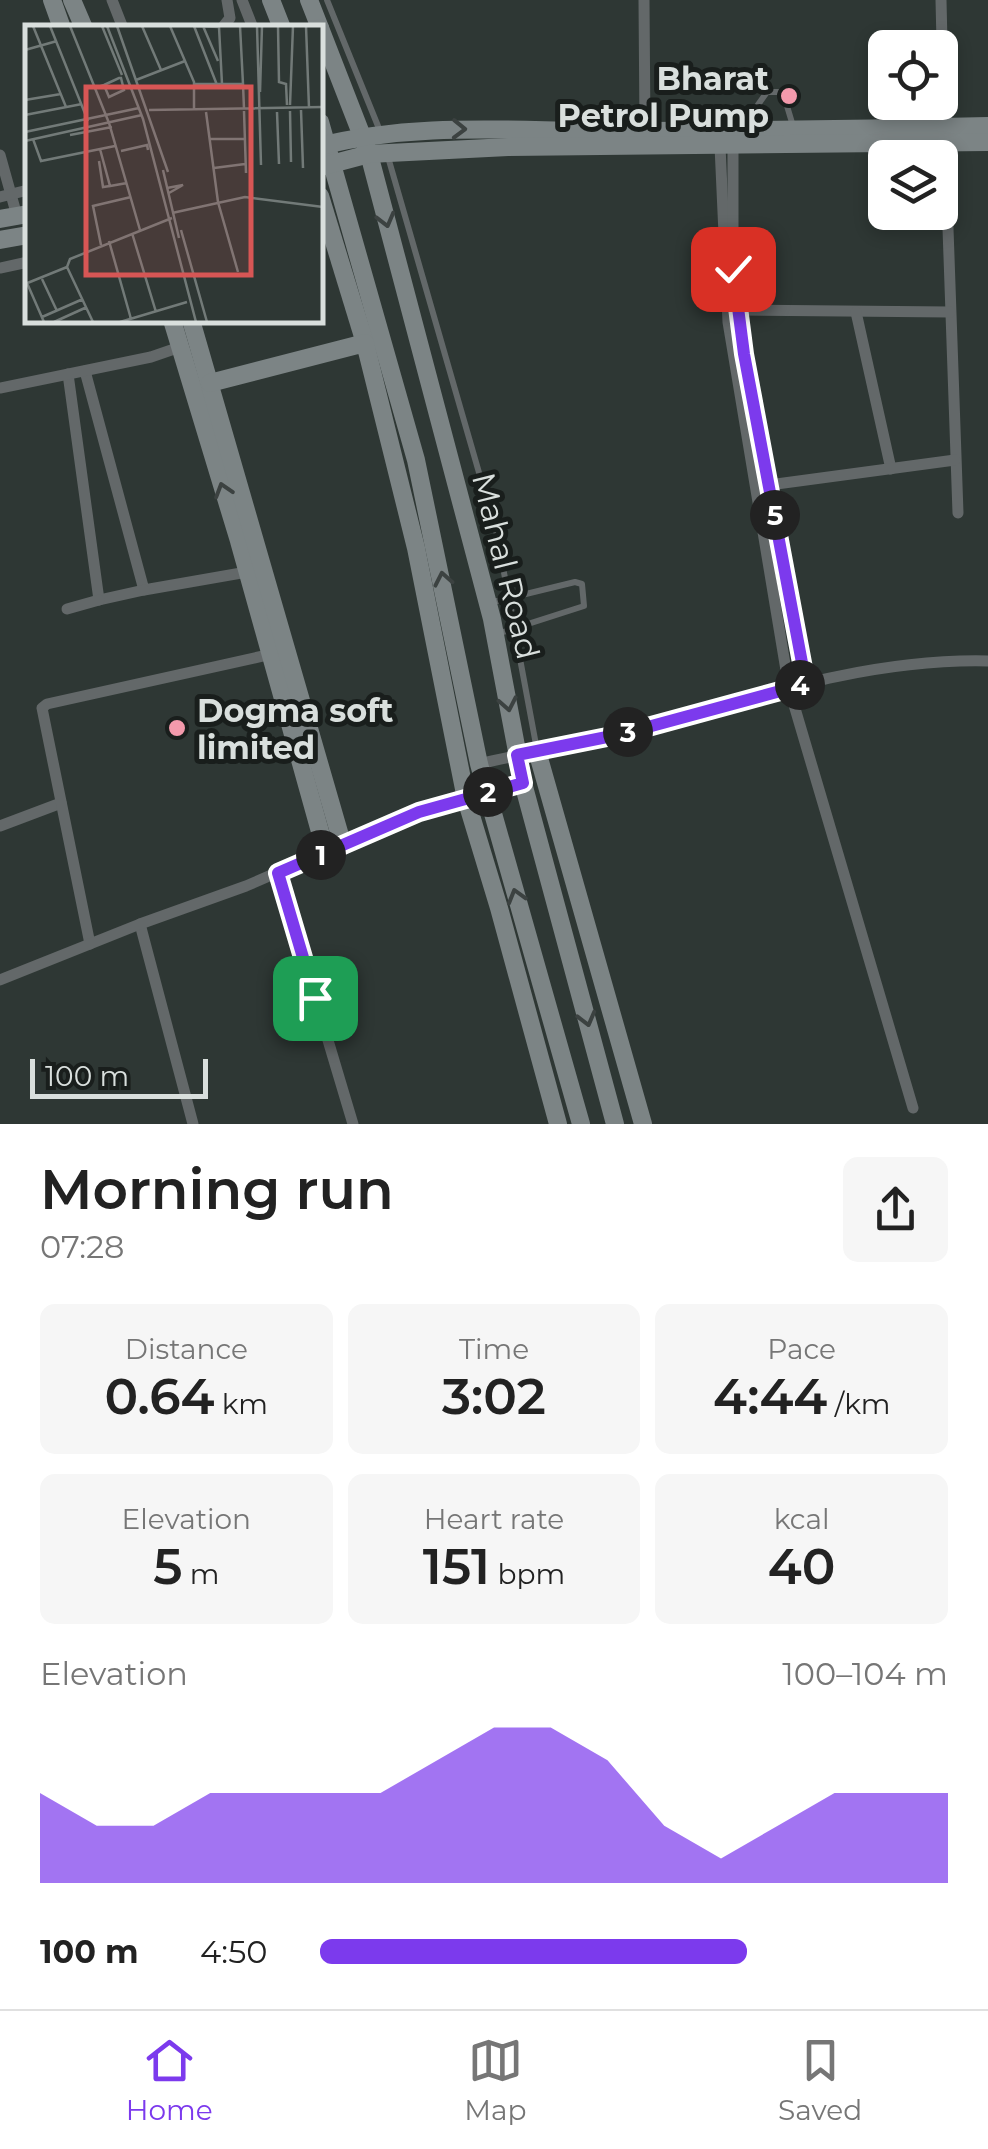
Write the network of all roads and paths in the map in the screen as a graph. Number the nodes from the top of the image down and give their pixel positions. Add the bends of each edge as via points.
1 (52, 0) edge
2 (72, 0) edge
3 (112, 0) edge
4 (227, 0) edge
5 (242, 0) edge
6 (271, 0) edge
7 (309, 0) edge
8 (327, 0) edge
9 (644, 0) edge
10 (940, 0) edge
11 (61, 25) edge
12 (83, 25) edge
13 (122, 25) edge
14 (224, 25) edge
15 (252, 25) edge
16 (281, 25) edge
17 (319, 25) edge
18 (322, 32) edge
19 (988, 126) edge
20 (795, 130) junction
21 (645, 131) junction
22 (372, 134) junction
23 (945, 135) junction
24 (731, 141) junction
25 (988, 142) edge
26 (324, 145) edge
27 (378, 154) junction
28 (0, 155) edge
29 (327, 165) edge
30 (342, 191) junction
31 (5, 195) edge
32 (322, 196) edge
33 (322, 203) edge
34 (15, 216) edge
35 (25, 235) edge
36 (0, 240) edge
37 (25, 263) edge
38 (0, 268) edge
39 (430, 299) junction
40 (408, 305) junction
41 (739, 310) junction
42 (856, 312) junction
43 (950, 312) junction
44 (173, 322) edge
45 (192, 322) edge
46 (365, 344) junction
47 (180, 347) junction
48 (85, 371) junction
49 (68, 374) junction
50 (210, 383) junction
51 (0, 388) edge
52 (409, 434) junction
53 (389, 440) junction
54 (955, 460) junction
55 (891, 469) junction
56 (769, 484) junction
57 (958, 513) dead end
58 (247, 572) junction
59 (144, 590) junction
60 (508, 599) junction
61 (98, 600) junction
62 (488, 603) junction
63 (67, 609) dead end
64 (514, 629) junction
65 (495, 635) junction
66 (272, 654) junction
67 (988, 660) edge
68 (806, 684) junction
69 (789, 688) junction
70 (537, 752) junction
71 (517, 755) junction
72 (479, 764) junction
73 (523, 783) junction
74 (487, 793) junction
75 (466, 800) junction
76 (61, 803) junction
77 (0, 826) edge
78 (334, 850) junction
79 (278, 873) junction
80 (140, 924) junction
81 (90, 944) junction
82 (0, 980) edge
83 (913, 1108) dead end
84 (193, 1124) edge
85 (353, 1124) edge
86 (558, 1124) edge
87 (581, 1124) edge
88 (615, 1124) edge
89 (643, 1124) edge

1 - 11 main road
2 - 12 main road
3 - 13 street
4 - 14 street
5 - 15 street
6 - 16 main road
7 - 17 main road, Mahal Road
8 - 22 lane
9 - 21 street
10 - 23 street
18 - 22 main road, Mahal Road
19 - 23 main road
20 - 23 main road
20 - 24 main road
20 - 24 lane via 784,96 767,92
22 -> 21 main road via 426,128
21 - 24 main road
22 - 26 main road
22 - 27 main road, Mahal Road
23 - 24 main road
23 - 25 main road
23 - 43 street
24 - 27 main road
24 - 41 street
24 - 69 street via 728,322
26 - 29 main road, Mahal Road
27 - 29 main road
27 - 39 lane
27 -> 40 main road, Mahal Road
28 - 31 street
29 - 30 main road, Mahal Road
30 - 32 street
30 - 52 main road, Mahal Road
31 - 34 street
33 - 46 main road
35 - 36 main road
37 - 38 street
39 - 40 lane
39 - 60 lane
40 - 62 main road, Mahal Road
41 - 42 street
41 - 56 street
42 - 43 street
42 - 55 street
43 - 54 street
44 - 47 main road
45 - 50 main road
46 - 50 main road
46 - 53 main road
47 - 48 street
58 -> 47 main road
48 - 49 street
48 - 59 street
49 - 51 street
49 - 61 street
50 - 78 main road
52 - 53 main road
72 -> 52 main road, Mahal Road
53 - 75 main road
54 - 55 street
54 - 57 street
55 - 56 street
56 - 68 street
58 - 59 street
58 - 66 main road
59 - 61 street
60 - 62 lane
60 - 64 lane
60 - 64 lane via 582,584 584,606
61 - 63 street
62 - 65 main road, Mahal Road
64 - 65 lane
64 - 70 lane
65 -> 71 main road, Mahal Road
66 - 76 street via 47,704 42,708
66 - 78 main road
67 - 68 street via 894,667
68 - 69 street
69 - 70 street
69 - 83 street
70 - 71 street
70 - 89 main road
71 - 72 street
71 - 73 main road, Mahal Road
72 - 74 main road, Mahal Road
73 - 74 street
73 -> 88 main road, Mahal Road
74 - 75 street
87 -> 74 main road, Mahal Road
75 - 78 street via 419,812
75 - 86 main road
76 - 77 street
76 - 81 street
78 - 79 street
79 - 80 street
79 - 85 street
80 - 81 street
80 - 84 street
81 - 82 street

